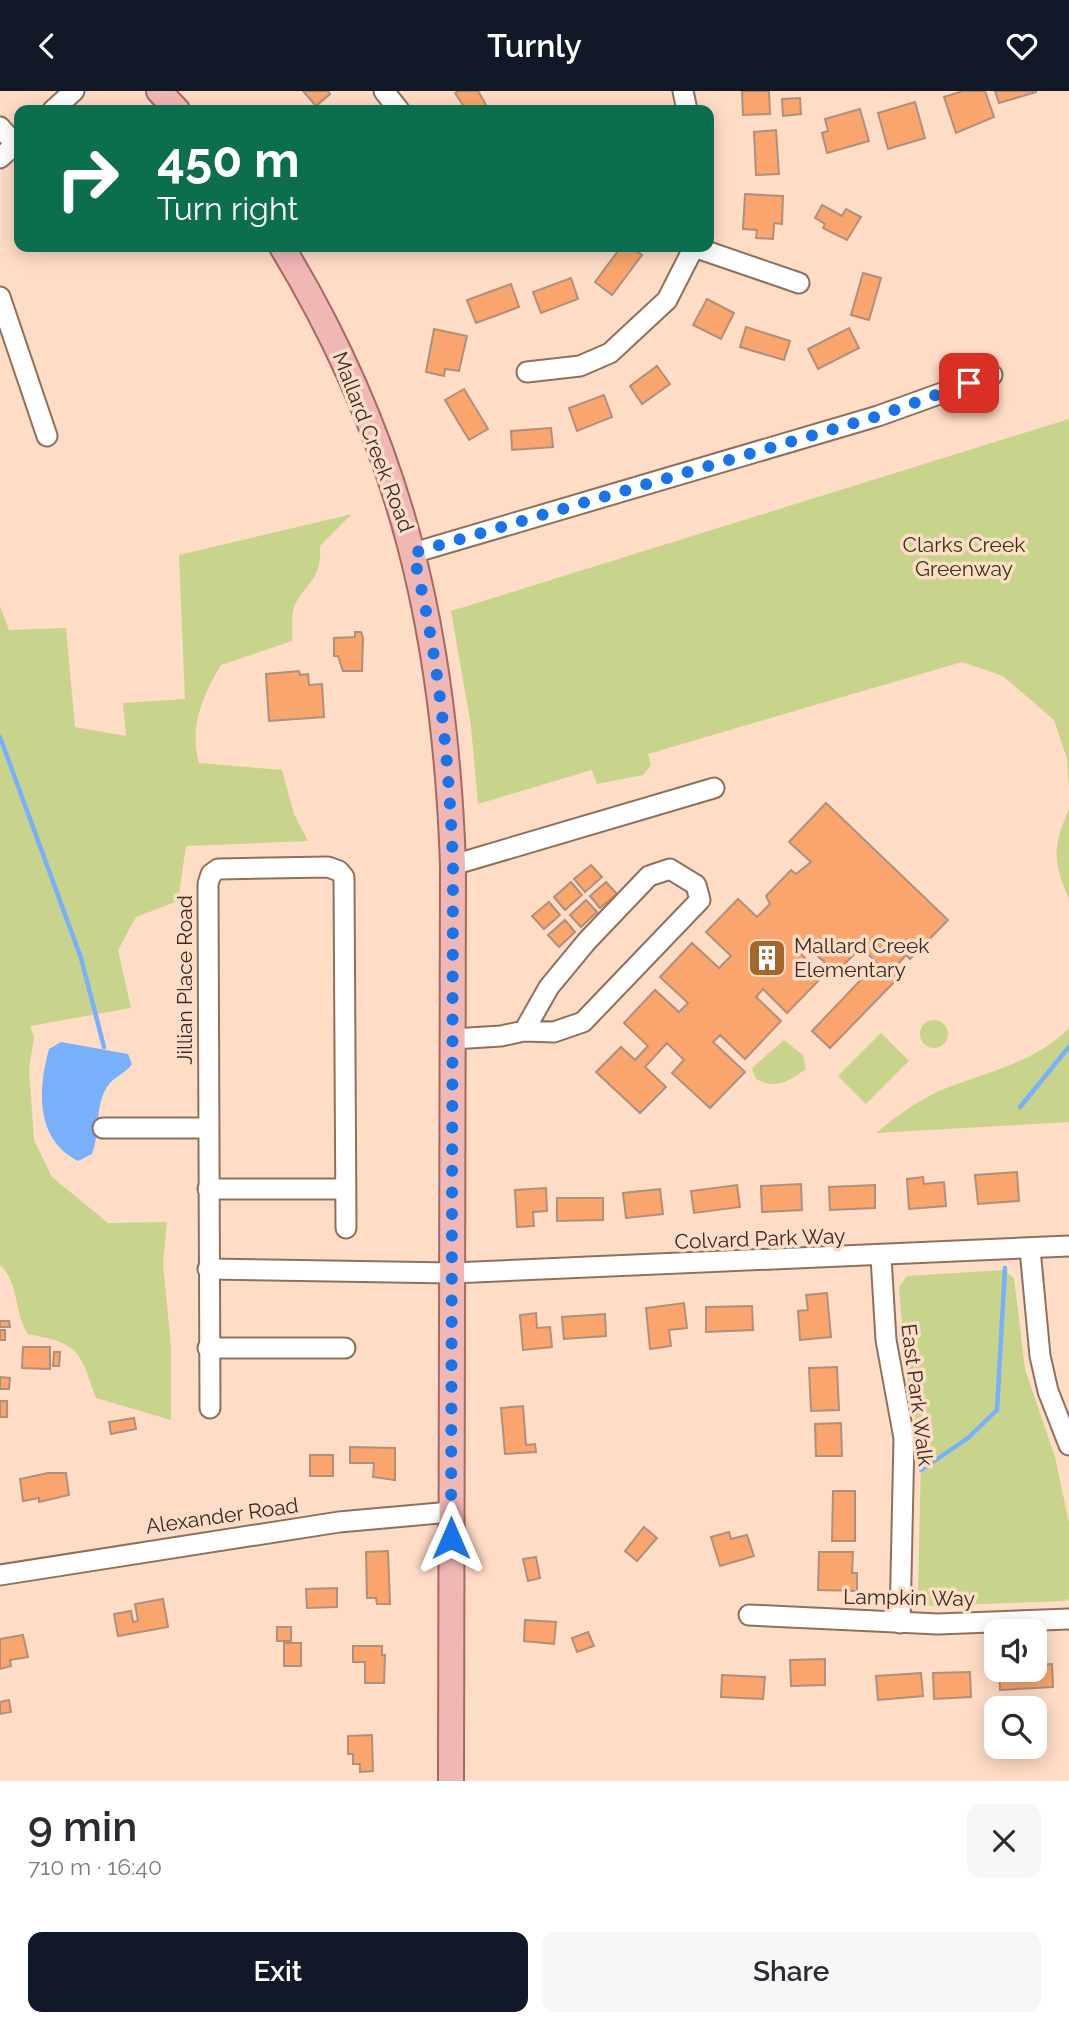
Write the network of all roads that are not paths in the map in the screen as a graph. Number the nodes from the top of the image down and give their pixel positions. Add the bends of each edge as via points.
1 (74, 91) edge
2 (159, 91) edge
3 (384, 91) edge
4 (59, 105) edge
5 (172, 105) edge
6 (395, 105) edge
7 (0, 127) edge
8 (14, 140) edge
9 (14, 146) edge
10 (0, 158) edge
11 (285, 252) edge
12 (691, 252) edge
13 (709, 252) edge
14 (799, 283) dead end
15 (0, 297) edge
16 (527, 372) dead end
17 (992, 375) dead end
18 (47, 436) dead end
19 (413, 553) junction
20 (714, 788) dead end
21 (453, 865) junction
22 (524, 1031) junction
23 (453, 1039) junction
24 (103, 1128) dead end
25 (208, 1128) junction
26 (208, 1189) junction
27 (345, 1189) junction
28 (345, 1228) dead end
29 (1069, 1246) edge
30 (1030, 1249) junction
31 (881, 1257) junction
32 (208, 1269) junction
33 (452, 1273) junction
34 (208, 1348) junction
35 (345, 1348) dead end
36 (210, 1408) dead end
37 (1069, 1445) edge
38 (451, 1512) junction
39 (0, 1575) edge
40 (749, 1615) dead end
41 (1069, 1619) edge
42 (900, 1623) junction
43 (451, 1781) edge

1 - 4 street
2 - 5 main road
3 - 6 street
7 - 8 street
9 - 10 street
11 - 19 main road, Mallard Creek Road via 352,378 392,482
12 - 16 street via 667,300 610,353 580,366
13 - 14 street
15 - 18 street
17 - 19 street via 878,416
19 - 21 main road, Mallard Creek Road via 444,715
20 - 21 street
21 - 23 main road, Mallard Creek Road
22 - 22 street via 554,1032 583,1022 701,899 696,885 670,869 649,876 549,988
22 - 23 street
23 - 33 main road, Mallard Creek Road
24 - 25 street
25 - 26 street, Jillian Place Road
25 - 27 street, Jillian Place Road via 209,879 226,867 334,868 344,877 345,885
26 - 27 street
26 - 32 street, Jillian Place Road
27 - 28 street, Jillian Place Road
29 - 30 street, Colvard Park Way
30 - 31 street, Colvard Park Way
30 - 37 street via 1040,1356
31 - 33 street, Colvard Park Way
31 - 42 street, East Park Walk via 886,1340 904,1438
32 - 33 street, Colvard Park Way
32 - 34 street, Jillian Place Road
33 - 38 main road, Mallard Creek Road
34 - 35 street
34 - 36 street, Jillian Place Road
38 - 39 street, Alexander Road via 339,1522
38 - 43 main road, Mallard Creek Road
40 - 42 street, Lampkin Way
41 - 42 street, Lampkin Way

